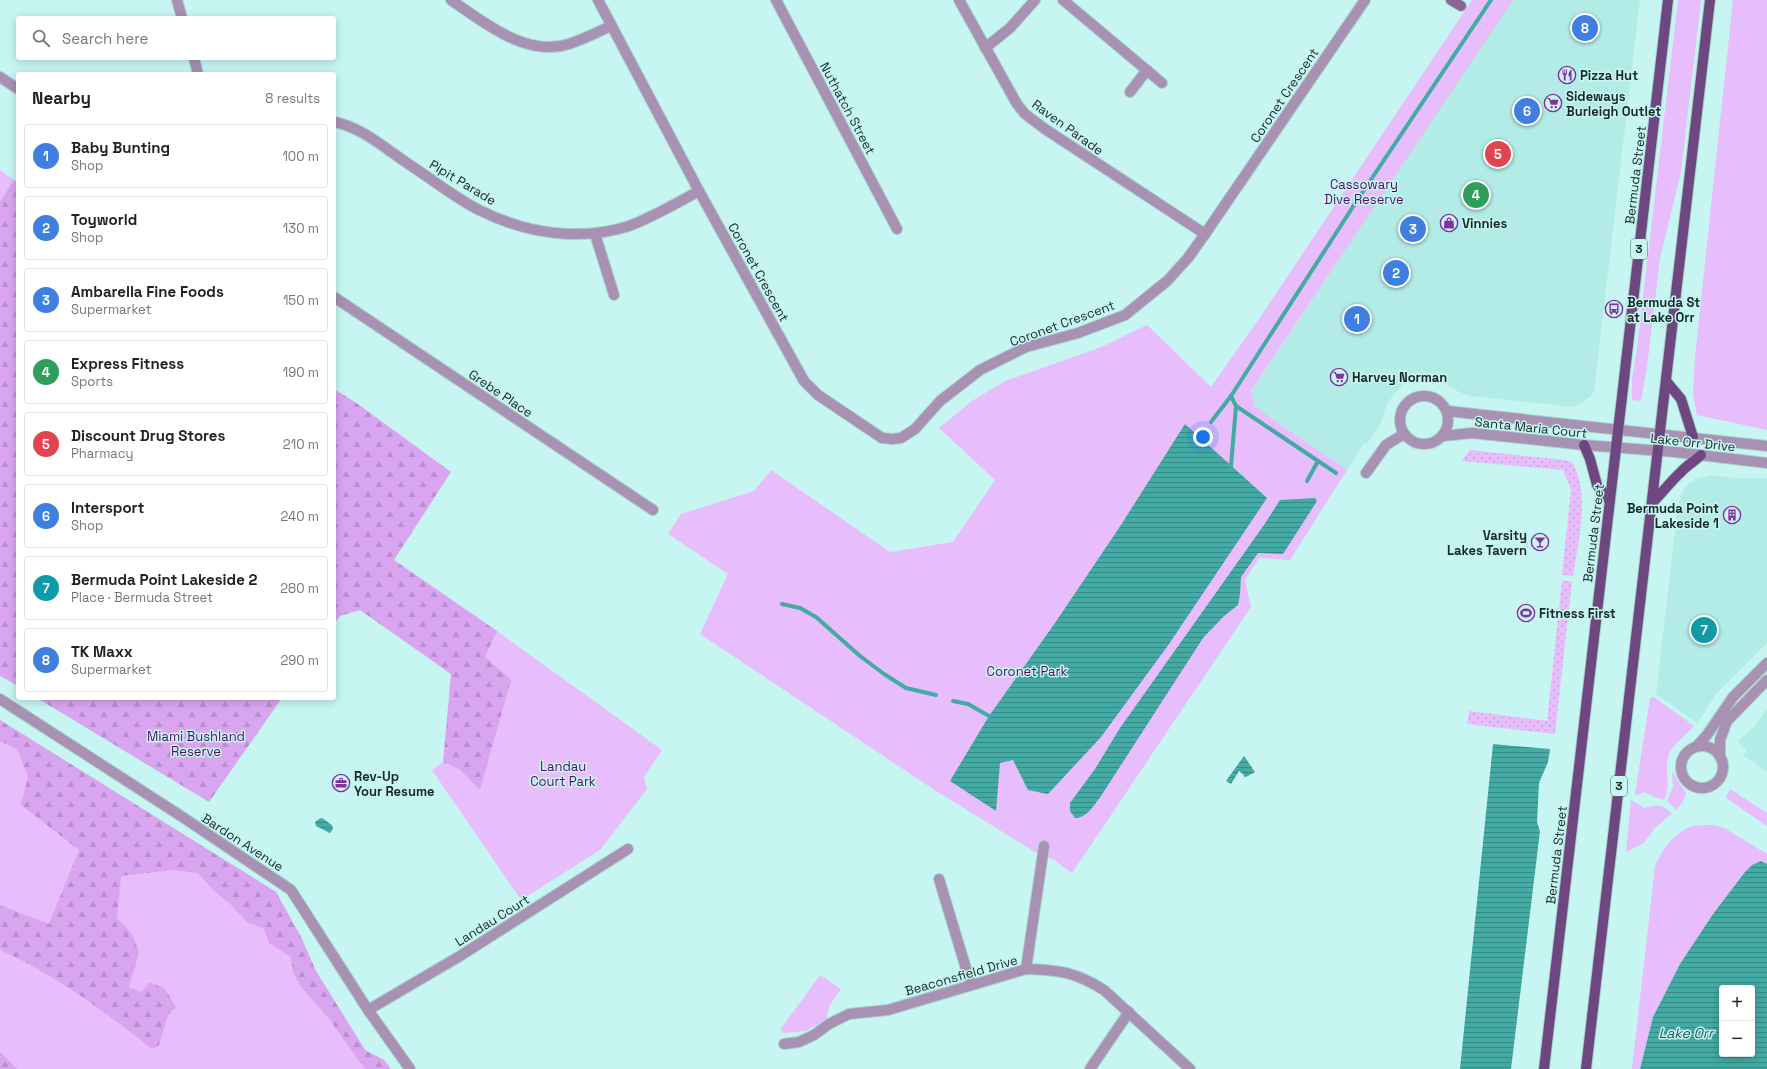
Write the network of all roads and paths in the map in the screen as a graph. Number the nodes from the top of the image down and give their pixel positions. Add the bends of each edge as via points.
1 (177, 0) edge
2 (451, 0) edge
3 (598, 0) edge
4 (776, 0) edge
5 (960, 0) edge
6 (1036, 0) edge
7 (1063, 0) edge
8 (1365, 0) edge
9 (1451, 0) edge
10 (1668, 0) edge
11 (1710, 0) edge
12 (1461, 6) dead end
13 (181, 16) edge
14 (611, 26) junction
15 (985, 48) junction
16 (194, 60) edge
17 (1147, 70) junction
18 (198, 72) edge
19 (0, 77) edge
20 (1162, 83) dead end
21 (16, 88) edge
22 (1130, 92) dead end
23 (336, 123) edge
24 (700, 191) junction
25 (897, 229) dead end
26 (595, 234) junction
27 (1205, 234) junction
28 (614, 295) dead end
29 (336, 298) edge
30 (1666, 381) junction
31 (1447, 411) junction
32 (1618, 429) junction
33 (1404, 434) junction
34 (1660, 434) junction
35 (1443, 436) junction
36 (1693, 437) junction
37 (1584, 446) junction
38 (1767, 446) edge
39 (1616, 448) junction
40 (1658, 451) junction
41 (1701, 455) junction
42 (1767, 463) edge
43 (1366, 473) dead end
44 (1610, 502) junction
45 (1652, 503) junction
46 (653, 510) dead end
47 (1767, 663) edge
48 (1767, 680) edge
49 (0, 699) edge
50 (1696, 747) junction
51 (1720, 757) junction
52 (1044, 846) dead end
53 (628, 849) dead end
54 (939, 879) dead end
55 (1026, 969) junction
56 (971, 986) junction
57 (368, 1010) junction
58 (1129, 1012) junction
59 (784, 1044) dead end
60 (410, 1069) edge
61 (1090, 1069) edge
62 (1190, 1069) edge
63 (1544, 1069) edge
64 (1586, 1069) edge

1 - 13 street
2 - 14 street via 514,40 536,46 553,47 569,44
3 - 14 street, Coronet Crescent
4 - 25 street, Nuthatch Street
5 - 15 street, Raven Parade
6 - 15 street via 1010,28
7 - 17 street
8 - 27 street, Coronet Crescent
9 - 12 street
10 - 32 main road, Bermuda Street / 3
11 - 30 main road, 3
14 - 24 street, Coronet Crescent
15 - 27 street, Raven Parade via 1009,92 1025,114
16 - 18 street
17 - 20 street
17 - 22 street
19 - 21 street
23 - 26 street, Pipit Parade via 374,141 478,209 500,219 561,234
24 - 26 street, Pipit Parade via 630,225
24 - 27 street, Coronet Crescent via 804,381 818,395 850,417 882,438 892,439 907,435 915,429 940,401 980,370 1026,347 1078,333 1125,315 1167,281
26 - 28 street
29 - 46 street, Grebe Place
30 - 34 main road, 3
30 - 36 main road via 1681,399
31 - 32 street, Santa Maria Court
31 - 33 street via 1443,405 1430,397 1423,396 1410,400 1405,405 1400,419
31 - 35 street via 1448,424
32 - 34 street, Lake Orr Drive
32 - 39 main road, Bermuda Street / 3
33 - 35 street via 1412,442 1424,445 1432,444
33 - 43 street via 1386,446
34 - 36 street, Lake Orr Drive
34 - 40 main road, 3
35 - 37 street, Santa Maria Court via 1472,433
36 - 38 street, Lake Orr Drive
37 - 39 street, Santa Maria Court
37 - 44 main road via 1597,485
39 - 40 street, Lake Orr Drive
39 - 44 main road, Bermuda Street / 3
40 - 41 street, Lake Orr Drive
40 - 45 main road, 3
41 - 42 street, Lake Orr Drive
41 - 45 main road
44 - 63 main road, Bermuda Street / 3
45 - 64 main road, 3
47 - 50 street via 1730,700
48 - 51 street via 1727,721 1721,734
49 - 57 street, Bardon Avenue via 291,890
50 - 51 street via 1710,748
50 - 51 street via 1685,755 1681,768 1686,780 1696,787 1707,787 1717,781 1723,769
52 - 55 street
53 - 57 street, Landau Court via 460,956
54 - 56 street
55 - 56 street, Beaconsfield Drive
55 - 58 street, Beaconsfield Drive via 1071,973 1104,990
56 - 59 street, Beaconsfield Drive via 888,1010 849,1014 799,1042
57 - 60 street, Bardon Avenue
58 - 61 street
58 - 62 street, Beaconsfield Drive

